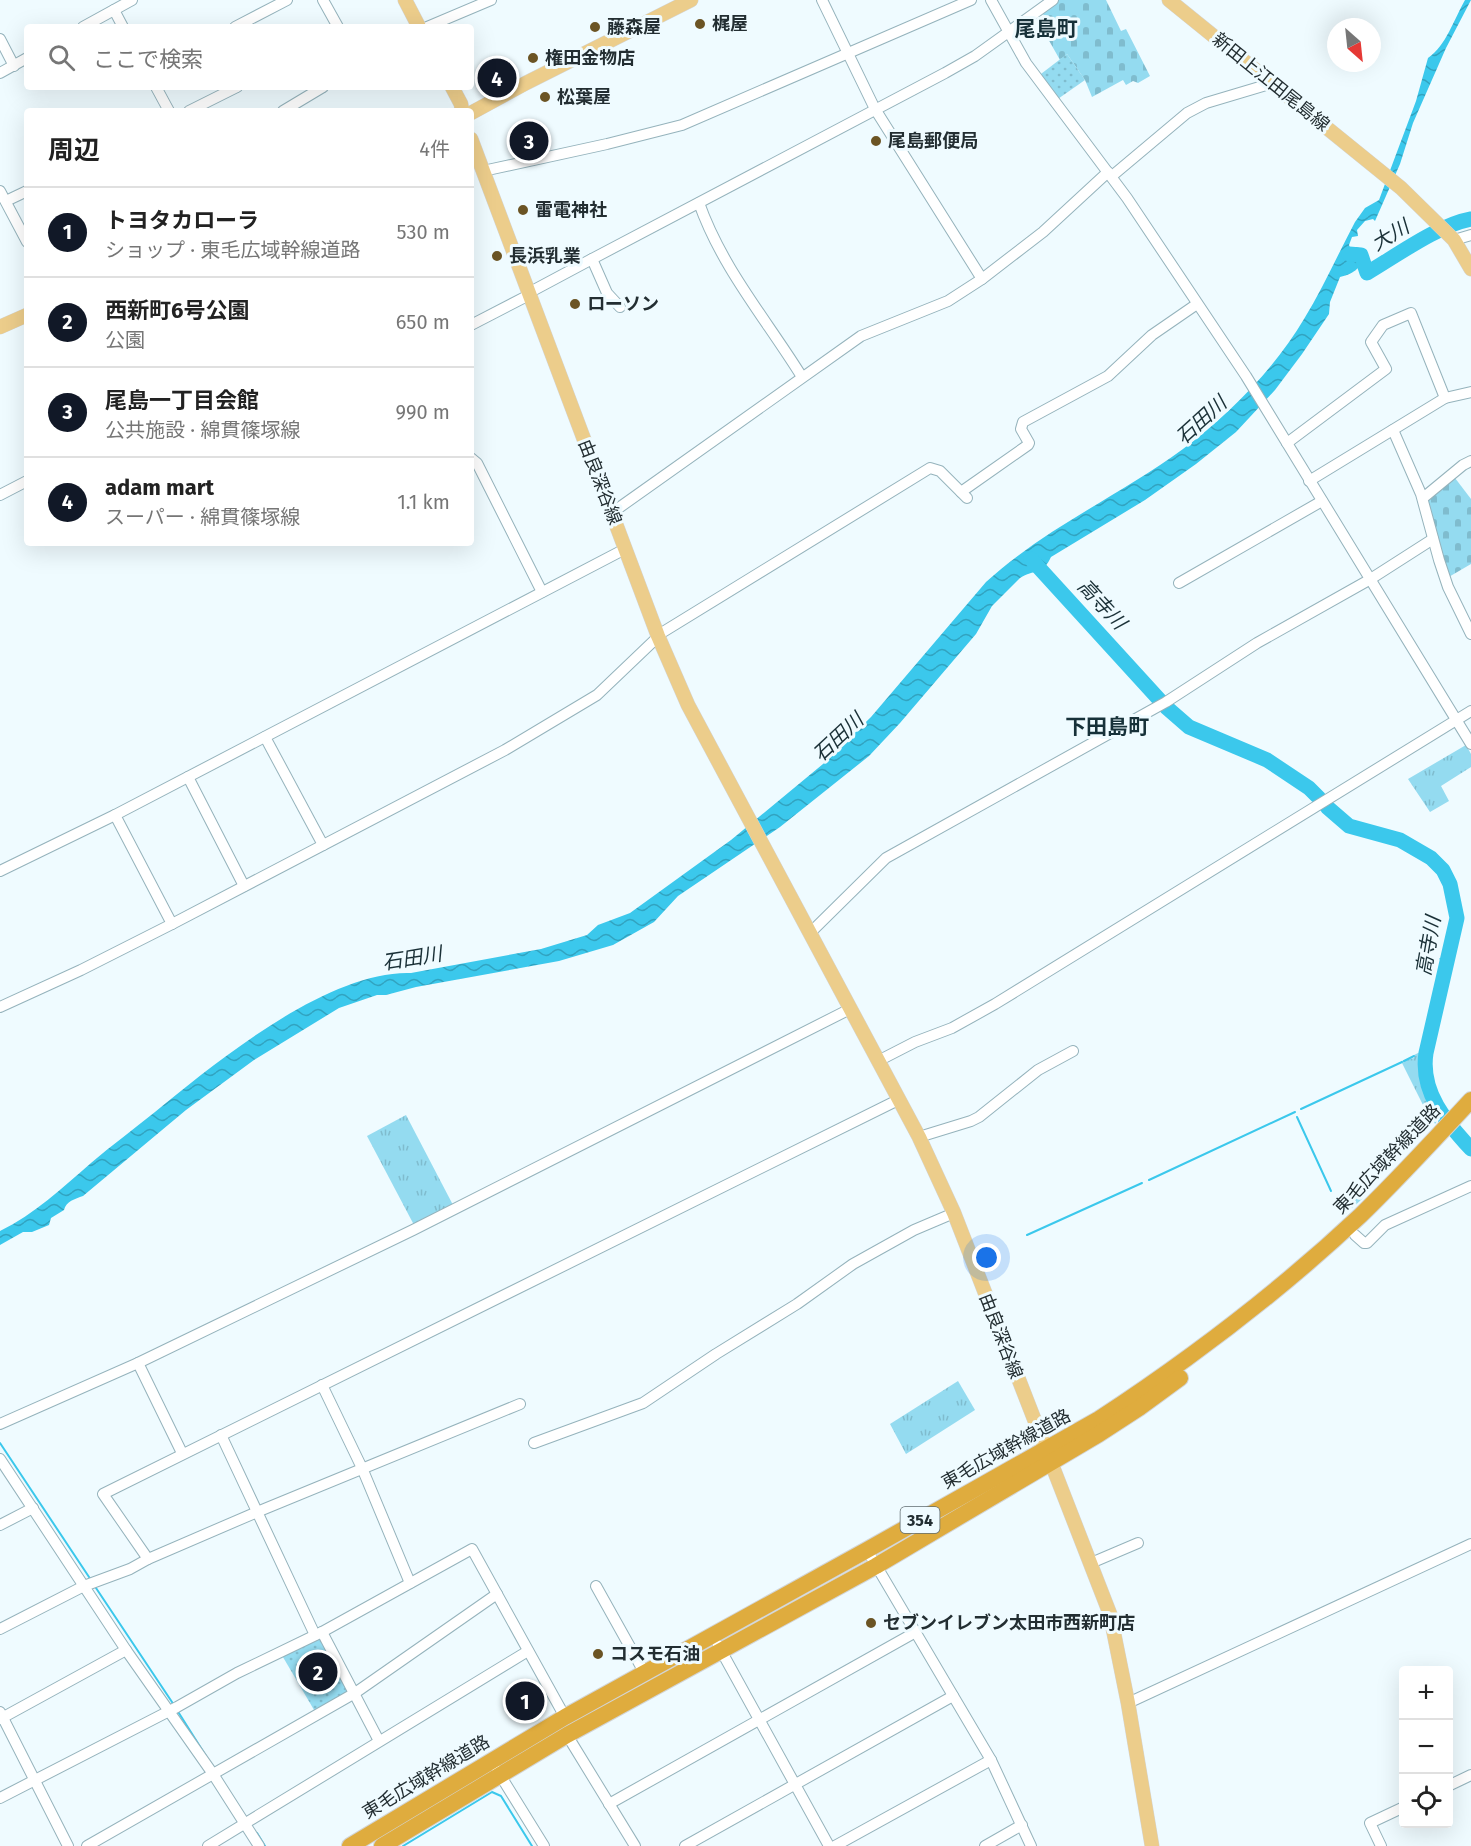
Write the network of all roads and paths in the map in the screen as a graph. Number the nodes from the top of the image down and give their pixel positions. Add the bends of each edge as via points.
1 (132, 0) edge
2 (287, 0) edge
3 (405, 0) edge
4 (491, 0) edge
5 (691, 0) edge
6 (822, 0) edge
7 (971, 0) edge
8 (991, 0) edge
9 (1053, 0) edge
10 (1169, 0) edge
11 (326, 1) edge
12 (114, 10) junction
13 (88, 24) edge
14 (121, 24) edge
15 (241, 24) edge
16 (335, 24) edge
17 (417, 24) edge
18 (434, 24) edge
19 (1007, 32) junction
20 (0, 39) edge
21 (848, 53) junction
22 (24, 60) edge
23 (14, 66) junction
24 (0, 73) edge
25 (1273, 82) junction
26 (158, 90) edge
27 (231, 90) edge
28 (318, 90) edge
29 (454, 90) edge
30 (167, 108) edge
31 (195, 108) edge
32 (288, 108) edge
33 (462, 108) edge
34 (875, 109) junction
35 (474, 111) edge
36 (474, 147) edge
37 (483, 171) junction
38 (1110, 174) junction
39 (0, 191) edge
40 (24, 192) edge
41 (6, 201) junction
42 (699, 203) junction
43 (1471, 235) edge
44 (24, 236) edge
45 (1454, 240) junction
46 (592, 259) junction
47 (1471, 267) edge
48 (982, 279) junction
49 (529, 295) junction
50 (1197, 304) junction
51 (620, 307) dead end
52 (24, 316) edge
53 (474, 323) edge
54 (0, 327) edge
55 (802, 377) junction
56 (1471, 392) edge
57 (1445, 398) junction
58 (1393, 430) junction
59 (1287, 443) junction
60 (474, 460) edge
61 (1471, 461) edge
62 (1309, 481) junction
63 (24, 483) edge
64 (0, 495) edge
65 (1423, 498) junction
66 (1322, 501) junction
67 (613, 513) junction
68 (1433, 539) junction
69 (626, 549) junction
70 (1369, 580) junction
71 (1179, 583) dead end
72 (542, 592) junction
73 (1471, 634) edge
74 (658, 636) junction
75 (1471, 711) edge
76 (1456, 720) junction
77 (266, 737) junction
78 (1471, 744) edge
79 (188, 777) junction
80 (115, 815) junction
81 (323, 845) junction
82 (0, 871) edge
83 (244, 886) junction
84 (172, 924) junction
85 (810, 933) junction
86 (0, 1007) edge
87 (850, 1009) junction
88 (1073, 1052) dead end
89 (878, 1061) junction
90 (898, 1100) junction
91 (1471, 1100) edge
92 (1456, 1125) edge
93 (919, 1137) junction
94 (1471, 1186) edge
95 (954, 1213) junction
96 (1355, 1235) junction
97 (138, 1363) junction
98 (322, 1385) junction
99 (520, 1404) dead end
100 (0, 1424) edge
101 (221, 1435) junction
102 (534, 1443) dead end
103 (182, 1454) junction
104 (1047, 1455) junction
105 (0, 1459) edge
106 (362, 1468) junction
107 (33, 1508) junction
108 (257, 1512) junction
109 (0, 1526) edge
110 (1138, 1543) dead end
111 (1471, 1544) edge
112 (867, 1550) junction
113 (148, 1559) junction
114 (1091, 1563) junction
115 (876, 1566) junction
116 (410, 1583) junction
117 (84, 1586) junction
118 (596, 1586) dead end
119 (497, 1594) junction
120 (0, 1629) edge
121 (914, 1632) junction
122 (318, 1633) junction
123 (710, 1636) junction
124 (126, 1650) junction
125 (528, 1651) junction
126 (722, 1651) junction
127 (644, 1672) junction
128 (355, 1693) junction
129 (953, 1696) junction
130 (1128, 1703) junction
131 (169, 1710) junction
132 (1, 1716) edge
133 (565, 1717) junction
134 (760, 1719) junction
135 (567, 1735) junction
136 (380, 1742) junction
137 (991, 1760) junction
138 (495, 1767) junction
139 (213, 1774) junction
140 (1471, 1775) edge
141 (35, 1780) junction
142 (795, 1784) junction
143 (1453, 1784) edge
144 (0, 1798) edge
145 (609, 1804) junction
146 (1399, 1809) edge
147 (245, 1824) junction
148 (1022, 1825) junction
149 (1149, 1845) edge
150 (68, 1846) edge
151 (87, 1846) edge
152 (208, 1846) edge
153 (259, 1846) edge
154 (350, 1846) edge
155 (382, 1846) edge
156 (544, 1846) edge
157 (635, 1846) edge
158 (685, 1846) edge
159 (829, 1846) edge
160 (835, 1846) edge
161 (985, 1846) edge
162 (1031, 1846) edge
163 (1381, 1846) edge

1 - 12 street
2 - 15 street
3 - 17 main road
4 - 18 street
5 - 35 main road
6 - 21 street
7 - 21 street
8 - 19 street
9 - 19 street
10 - 25 main road, 新田上江田尾島線
11 - 16 street
12 - 13 street
12 - 14 street
19 - 34 street via 960,65
19 - 38 street
20 - 23 street
21 - 34 street
21 - 37 street via 682,125
22 - 23 street
23 - 24 street
25 - 38 street via 1187,113
25 - 45 main road, 新田上江田尾島線 via 1401,188
26 - 30 street
27 - 31 street
28 - 32 street
29 - 33 main road
34 - 42 street
34 - 48 street
36 - 37 main road, 由良深谷線
37 - 49 main road, 由良深谷線
38 - 48 street
38 - 50 street
39 - 41 street
40 - 41 street
41 - 44 street
42 - 46 street
42 - 55 street via 730,270
43 - 45 street
45 - 47 main road
46 - 49 street
46 - 51 street via 607,293
48 - 55 street via 948,301 861,336
49 - 53 street
49 - 67 main road, 由良深谷線
50 - 59 street
50 - 74 street via 1160,328 1108,376 1023,422 1021,429 1028,446 964,495 940,471 930,468
52 - 54 main road
55 - 67 street
56 - 57 street
57 - 58 street
57 - 59 street via 1411,313 1383,325 1371,342 1386,369
58 - 62 street
58 - 65 street
59 - 62 street
60 - 72 street
61 - 65 street
62 - 66 street
63 - 64 street
65 - 68 street
66 - 70 street
66 - 71 street
67 - 69 main road, 由良深谷線
68 - 70 street
68 - 73 street via 1448,587
69 - 72 street
69 - 74 main road, 由良深谷線
70 - 76 street
70 - 85 street via 1257,643 1162,704 886,858
72 - 77 street
74 - 81 street via 597,695 505,750
74 - 85 main road, 由良深谷線 via 688,705
75 - 76 street
76 - 78 street
76 - 89 street via 995,1004
77 - 79 street
77 - 81 street
79 - 80 street
79 - 83 street
80 - 82 street
80 - 84 street
81 - 83 street
83 - 84 street
84 - 86 street
85 - 87 main road, 由良深谷線
87 - 89 main road, 由良深谷線
87 - 97 street via 413,1230
88 - 93 street via 1038,1070 971,1122
89 - 90 main road, 由良深谷線
90 - 93 main road, 由良深谷線
90 - 98 street
91 - 92 highway, 東毛広域幹線道路 / 354
92 - 96 highway, 東毛広域幹線道路 / 354
92 - 104 highway, 東毛広域幹線道路 / 354 via 1252,1310
93 - 95 main road, 由良深谷線
94 - 96 street via 1385,1225 1367,1243
95 - 102 street via 853,1264 643,1402
95 - 104 main road, 由良深谷線
96 - 104 highway, 東毛広域幹線道路 / 354 via 1258,1318 1172,1384 1099,1434
97 - 100 street
97 - 103 street
98 - 101 street
98 - 106 street
99 - 106 street
101 - 103 street
101 - 108 street
103 - 113 street via 103,1494
104 - 112 highway, 東毛広域幹線道路 / 354
104 - 114 main road, 由良深谷線
104 - 115 highway, 東毛広域幹線道路 / 354
105 - 107 street
106 - 108 street
106 - 116 street
107 - 109 street
107 - 117 street
108 - 113 street
108 - 122 street
110 - 114 street
111 - 130 street
112 - 115 street
112 - 123 highway, 東毛広域幹線道路 / 354
113 - 117 street
114 - 130 main road, 由良深谷線 via 1110,1614
115 - 121 street
115 - 126 highway, 東毛広域幹線道路 / 354
116 - 119 street via 472,1549
116 - 122 street
117 - 120 street
117 - 124 street
118 - 127 street
119 - 125 street
119 - 128 street
121 - 129 street
121 - 134 street
122 - 128 street
122 - 131 street
123 - 126 street
123 - 127 highway, 東毛広域幹線道路 / 354
124 - 131 street
124 - 132 street
125 - 133 street
125 - 136 street
126 - 134 street
126 - 135 highway, 東毛広域幹線道路 / 354
127 - 133 highway, 東毛広域幹線道路 / 354
128 - 136 street
128 - 139 street
129 - 137 street
129 - 142 street
130 - 149 main road, 由良深谷線
131 - 139 street
131 - 141 street
132 - 141 street
133 - 138 highway, 東毛広域幹線道路 / 354
134 - 142 street
134 - 145 street
135 - 138 highway, 東毛広域幹線道路 / 354
135 - 145 street
136 - 147 street
137 - 148 street
137 - 160 street
138 - 154 highway, 東毛広域幹線道路 / 354
138 - 155 highway, 東毛広域幹線道路 / 354
138 - 156 street
139 - 147 street
139 - 151 street
140 - 143 street
141 - 144 street
141 - 150 street
142 - 158 street
142 - 159 street
145 - 157 street
146 - 163 street via 1370,1823
147 - 152 street
147 - 153 street
148 - 161 street
148 - 162 street

